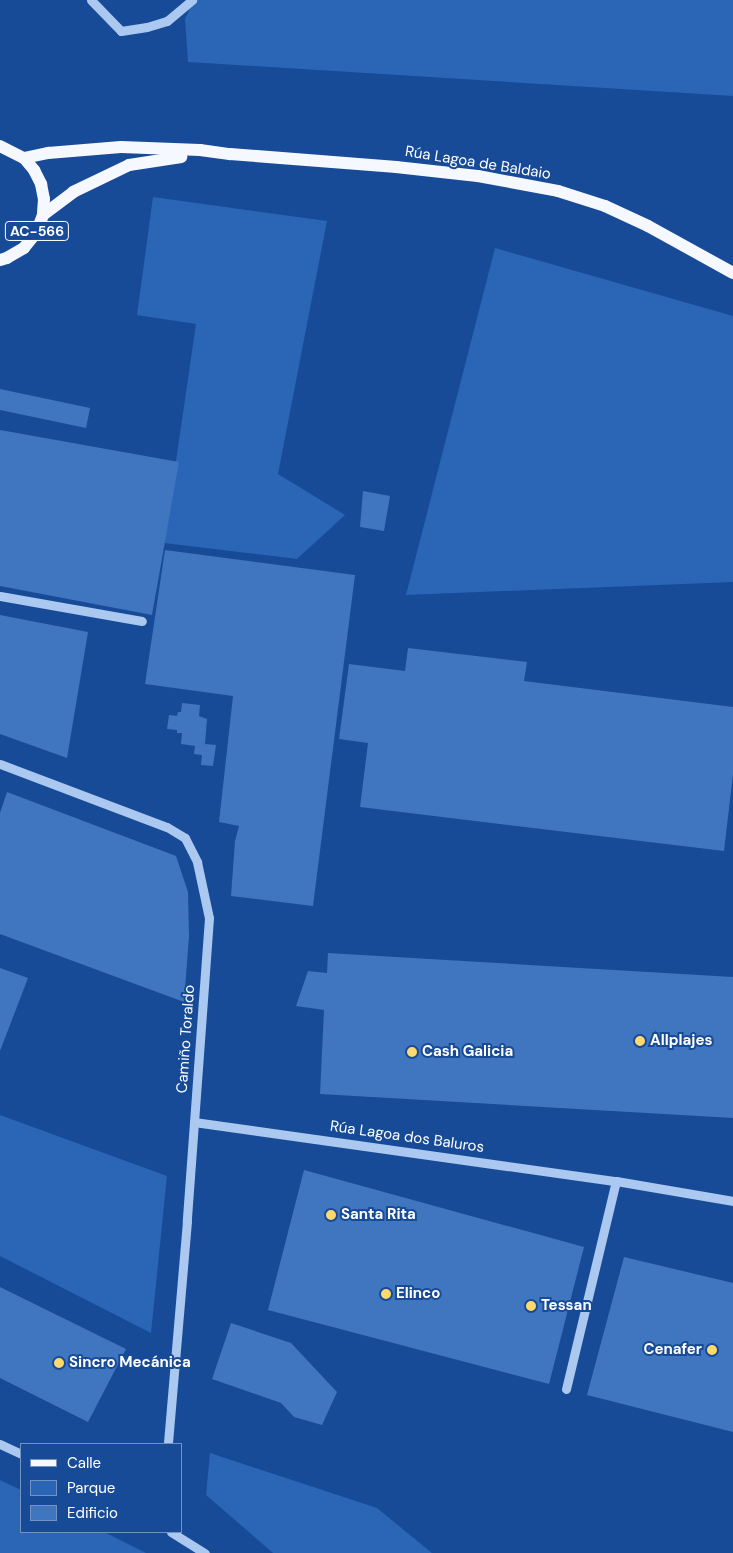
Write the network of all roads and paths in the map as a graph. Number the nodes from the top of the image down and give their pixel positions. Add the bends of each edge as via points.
1 (91, 0) edge
2 (192, 0) edge
3 (0, 146) edge
4 (230, 154) junction
5 (24, 158) junction
6 (43, 215) junction
7 (2, 262) edge
8 (733, 273) edge
9 (0, 596) edge
10 (142, 621) dead end
11 (0, 764) edge
12 (194, 1122) junction
13 (616, 1180) junction
14 (733, 1201) edge
15 (566, 1389) dead end
16 (168, 1443) edge
17 (0, 1444) edge
18 (20, 1454) edge
19 (173, 1533) edge
20 (205, 1553) edge

1 - 2 street via 120,31 167,21
3 - 5 main road, AC-566
4 - 5 main road via 121,147
4 - 6 main road via 168,158 129,165 73,192
4 - 8 main road, Rúa Lagoa de Baldaio via 478,176 558,191 605,206 648,226
5 - 6 main road, AC-566 via 41,184
6 - 7 main road, AC-566 via 36,233 24,248
9 - 10 street
11 - 12 street, Camiño Toraldo via 167,827 185,838 196,862 209,918
12 - 13 street, Rúa Lagoa dos Baluros
12 - 16 street, Camiño Toraldo
13 - 14 street, Rúa Lagoa dos Baluros
13 - 15 street
17 - 18 street
19 - 20 street

